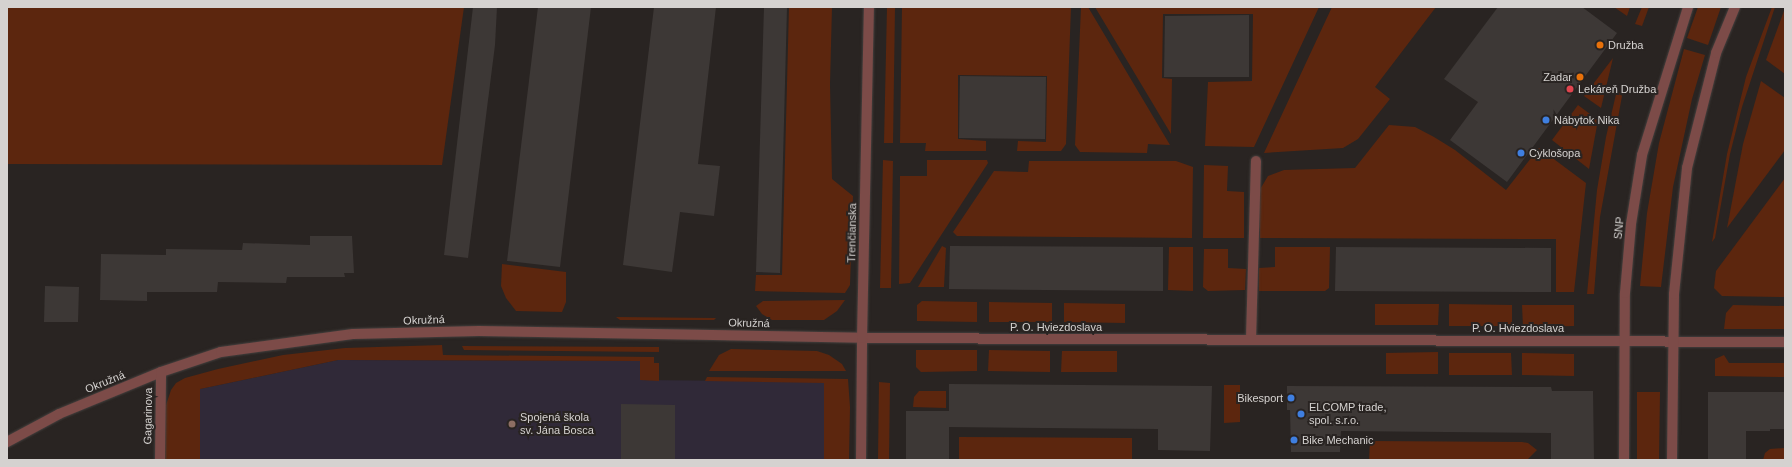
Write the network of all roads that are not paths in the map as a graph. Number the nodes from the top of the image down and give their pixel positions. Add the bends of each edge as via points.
1 (869, 7) edge
2 (1688, 7) edge
3 (1735, 7) edge
4 (1256, 161) dead end
5 (862, 338) junction
6 (1251, 339) junction
7 (1625, 341) junction
8 (1673, 341) junction
9 (1785, 342) edge
10 (161, 372) junction
11 (7, 442) edge
12 (160, 460) edge
13 (861, 460) edge
14 (1624, 460) edge
15 (1672, 460) edge

1 - 5 street, Trenčianska
2 - 7 street, SNP via 1642,155 1631,224 1625,293
3 - 8 street via 1716,53 1687,168 1674,294
4 - 6 street
5 - 6 street, P. O. Hviezdoslava
5 - 10 street, Okružná via 479,331 353,334 221,352
5 - 13 street, Trenčianska
6 - 7 street, P. O. Hviezdoslava
7 - 8 street, P. O. Hviezdoslava
7 - 14 street, SNP
8 - 9 street, P. O. Hviezdoslava
8 - 15 street
10 - 11 street, Okružná via 59,414
10 - 12 street, Gagarinova

